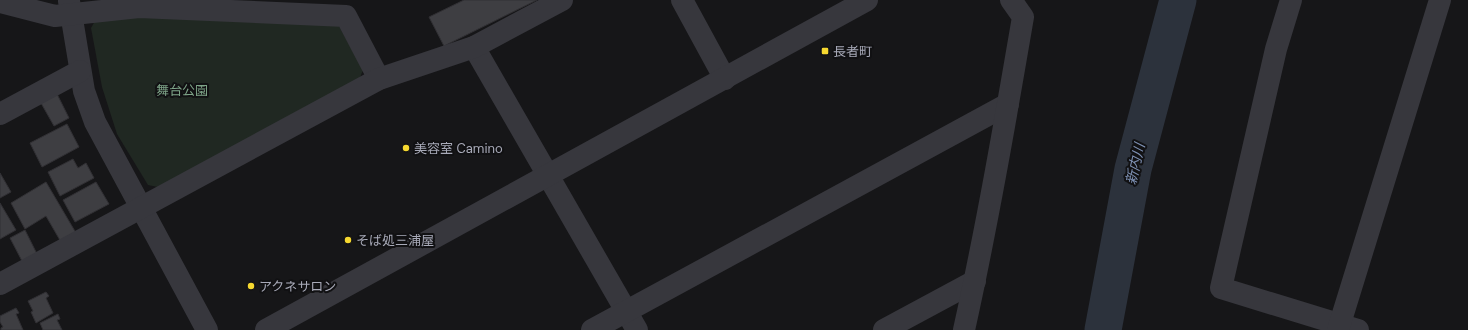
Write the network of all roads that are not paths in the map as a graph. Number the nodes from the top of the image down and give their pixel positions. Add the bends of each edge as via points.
1 (562, 0) edge
2 (682, 0) edge
3 (867, 0) edge
4 (1291, 0) edge
5 (1440, 0) edge
6 (0, 2) edge
7 (1021, 6) edge
8 (71, 7) edge
9 (474, 47) junction
10 (80, 71) junction
11 (379, 79) junction
12 (725, 79) junction
13 (1008, 104) junction
14 (0, 114) edge
15 (548, 176) junction
16 (140, 208) junction
17 (975, 281) junction
18 (0, 284) edge
19 (627, 311) junction
20 (1345, 328) edge
21 (207, 330) edge
22 (266, 330) edge
23 (592, 330) edge
24 (637, 330) edge
25 (884, 330) edge
26 (964, 330) edge

1 - 9 street
2 - 12 street
3 - 12 street
4 - 20 street via 1276,49 1221,288
5 - 20 street
6 - 8 street via 54,16
7 - 13 street
8 - 10 street
8 - 11 street via 139,7 346,16
9 - 11 street
9 - 15 street
10 - 14 street
10 - 16 street via 95,122
11 - 16 street
12 - 15 street
13 - 17 street
13 - 19 street
15 - 19 street
15 - 22 street
16 - 18 street
16 - 21 street
17 - 25 street
17 - 26 street
19 - 23 street
19 - 24 street

